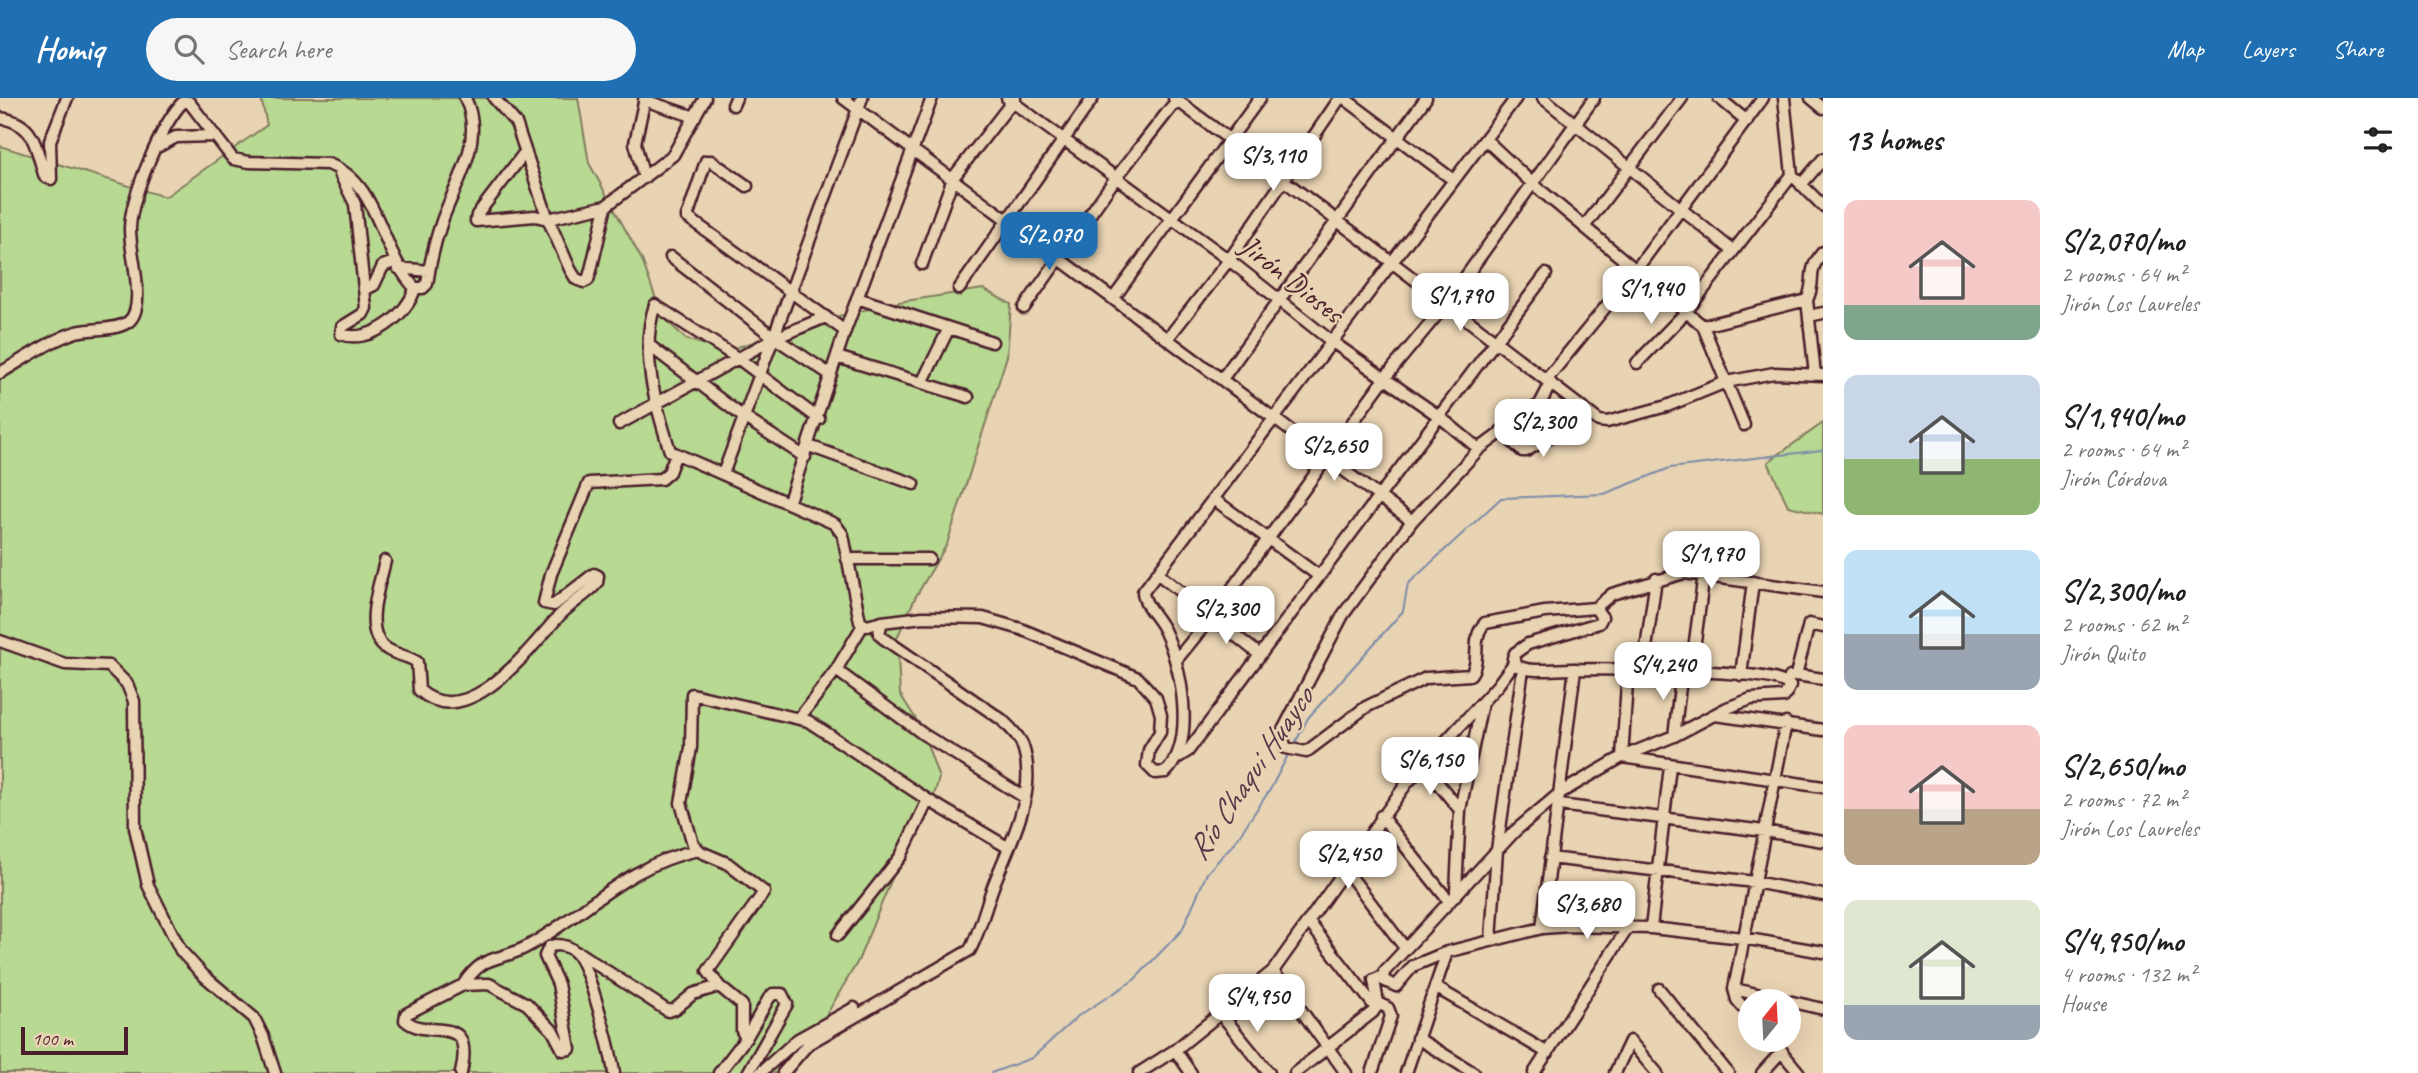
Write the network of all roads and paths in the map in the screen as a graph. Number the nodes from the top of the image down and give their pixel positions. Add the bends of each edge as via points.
1 (66, 98) edge
2 (465, 98) edge
3 (494, 98) edge
4 (705, 98) edge
5 (844, 98) edge
6 (862, 98) edge
7 (932, 98) edge
8 (1094, 98) edge
9 (1260, 98) edge
10 (1342, 98) edge
11 (1426, 98) edge
12 (1516, 98) edge
13 (1543, 98) edge
14 (1594, 98) edge
15 (1682, 98) edge
16 (1719, 98) edge
17 (1763, 98) edge
18 (1784, 98) edge
19 (1811, 98) edge
20 (183, 99) edge
21 (644, 99) edge
22 (1012, 99) edge
23 (1175, 99) edge
24 (1823, 108) edge
25 (858, 109) junction
26 (695, 117) junction
27 (0, 118) edge
28 (1747, 121) junction
29 (1575, 123) junction
30 (214, 136) junction
31 (1396, 139) junction
32 (1485, 139) junction
33 (1061, 141) junction
34 (1229, 141) junction
35 (156, 149) junction
36 (912, 149) junction
37 (524, 152) junction
38 (1823, 159) edge
39 (336, 167) junction
40 (1628, 167) junction
41 (1792, 175) junction
42 (644, 178) junction
43 (953, 178) junction
44 (1115, 179) junction
45 (1452, 179) junction
46 (1283, 181) junction
47 (1533, 184) junction
48 (1801, 185) junction
49 (747, 186) dead end
50 (540, 202) junction
51 (607, 206) junction
52 (1823, 206) edge
53 (1681, 209) junction
54 (535, 216) junction
55 (548, 219) junction
56 (1172, 220) junction
57 (1007, 221) junction
58 (1336, 223) junction
59 (1584, 228) junction
60 (1732, 250) junction
61 (1823, 252) edge
62 (671, 257) dead end
63 (1058, 259) junction
64 (1229, 260) junction
65 (922, 264) dead end
66 (1390, 264) junction
67 (396, 265) junction
68 (429, 271) junction
69 (1635, 271) junction
70 (1546, 274) dead end
71 (415, 288) junction
72 (366, 289) junction
73 (959, 289) dead end
74 (789, 290) junction
75 (857, 299) junction
76 (1113, 299) junction
77 (1807, 300) junction
78 (1280, 301) junction
79 (1446, 304) junction
80 (1024, 308) dead end
81 (1687, 311) junction
82 (1823, 313) edge
83 (1809, 316) junction
84 (825, 317) junction
85 (1703, 326) junction
86 (948, 328) junction
87 (845, 331) junction
88 (775, 338) junction
89 (1168, 338) junction
90 (1497, 340) junction
91 (1331, 341) junction
92 (992, 342) dead end
93 (650, 346) junction
94 (837, 357) junction
95 (739, 359) junction
96 (1637, 363) dead end
97 (0, 373) edge
98 (759, 373) junction
99 (1819, 375) edge
100 (831, 376) junction
101 (1222, 379) junction
102 (1384, 379) junction
103 (695, 381) junction
104 (1548, 382) junction
105 (1726, 382) junction
106 (922, 383) junction
107 (968, 397) dead end
108 (655, 404) junction
109 (1589, 413) junction
110 (742, 416) junction
111 (1440, 417) junction
112 (819, 419) junction
113 (1275, 419) junction
114 (619, 424) dead end
115 (1744, 425) dead end
116 (1502, 431) junction
117 (809, 446) junction
118 (1479, 449) junction
119 (676, 456) junction
120 (805, 457) junction
121 (1326, 460) junction
122 (723, 474) junction
123 (915, 484) dead end
124 (1379, 497) junction
125 (1214, 500) junction
126 (789, 501) junction
127 (1412, 521) junction
128 (1268, 538) junction
129 (847, 559) junction
130 (929, 559) dead end
131 (385, 561) dead end
132 (1157, 573) junction
133 (1704, 574) junction
134 (1319, 576) junction
135 (1656, 579) junction
136 (1753, 582) junction
137 (1823, 592) edge
138 (1595, 608) junction
139 (1213, 615) junction
140 (882, 622) junction
141 (863, 625) junction
142 (1823, 627) edge
143 (0, 642) edge
144 (1260, 655) junction
145 (1177, 659) junction
146 (1519, 666) junction
147 (1575, 669) junction
148 (1628, 669) junction
149 (1643, 669) junction
150 (836, 670) junction
151 (1686, 671) junction
152 (1741, 675) junction
153 (1796, 675) junction
154 (1823, 679) edge
155 (1783, 680) junction
156 (1482, 702) junction
157 (1715, 715) junction
158 (800, 717) junction
159 (1786, 723) junction
160 (1823, 730) edge
161 (1674, 736) junction
162 (1622, 757) junction
163 (1174, 760) junction
164 (1423, 765) junction
165 (1670, 765) junction
166 (1774, 778) junction
167 (1823, 787) edge
168 (1560, 793) junction
169 (1024, 797) junction
170 (928, 800) junction
171 (1559, 805) junction
172 (1460, 810) junction
173 (1381, 816) junction
174 (1663, 818) junction
175 (1764, 831) junction
176 (1823, 842) edge
177 (1009, 848) junction
178 (698, 850) junction
179 (1497, 850) junction
180 (1550, 858) junction
181 (1345, 869) junction
182 (1657, 871) junction
183 (1754, 882) junction
184 (1456, 891) junction
185 (1823, 895) edge
186 (1448, 900) junction
187 (1308, 921) junction
188 (1629, 926) junction
189 (1542, 928) junction
190 (1651, 928) junction
191 (838, 934) dead end
192 (1743, 938) junction
193 (1491, 940) junction
194 (1405, 948) junction
195 (575, 951) junction
196 (1447, 952) junction
197 (1823, 952) edge
198 (1273, 971) junction
199 (1383, 978) junction
200 (463, 985) junction
201 (719, 986) junction
202 (1435, 987) junction
203 (1659, 989) dead end
204 (1734, 989) junction
205 (1738, 990) edge
206 (891, 993) junction
207 (1738, 1001) edge
208 (1801, 1004) edge
209 (1377, 1006) junction
210 (1823, 1009) edge
211 (1222, 1014) junction
212 (746, 1038) junction
213 (1417, 1038) junction
214 (1326, 1047) junction
215 (1175, 1050) junction
216 (1781, 1052) edge
217 (1783, 1052) edge
218 (1548, 1053) junction
219 (275, 1073) edge
220 (461, 1073) edge
221 (614, 1073) edge
222 (719, 1073) edge
223 (748, 1073) edge
224 (760, 1073) edge
225 (783, 1073) edge
226 (1139, 1073) edge
227 (1191, 1073) edge
228 (1269, 1073) edge
229 (1295, 1073) edge
230 (1346, 1073) edge
231 (1372, 1073) edge
232 (1406, 1073) edge
233 (1474, 1073) edge
234 (1534, 1073) edge
235 (1615, 1073) edge
236 (1657, 1073) edge
237 (1728, 1073) edge
238 (1762, 1073) edge
239 (1799, 1073) edge

1 - 27 street via 50,141 51,179 45,177 23,123
2 - 68 street via 470,127 466,164 442,220
3 - 37 street via 516,123
4 - 26 street
5 - 25 street
6 - 25 street
7 - 36 street
8 - 33 street
9 - 34 street
10 - 31 street
10 - 46 street
11 - 31 street
12 - 32 street
13 - 29 street
14 - 29 street
15 - 40 street
16 - 28 street
17 - 28 street
18 - 41 street
19 - 24 street
20 - 30 street
20 - 35 street
21 - 26 street
21 - 42 street via 635,143
22 - 33 street, Jirón Dioses
22 - 43 street
23 - 34 street
23 - 44 street
25 - 36 street
25 - 74 street
26 - 42 street via 673,155
28 - 53 street
29 - 40 street
29 - 47 street
30 - 35 street via 176,137
30 - 39 street via 226,153 241,161
31 - 45 street
31 - 58 street
32 - 45 street
32 - 47 street
33 - 44 street, Jirón Dioses
33 - 57 street
34 - 46 street
34 - 56 street
35 - 97 street via 132,206 131,251 138,297 134,315 127,323 62,338
36 - 43 street
36 - 75 street
37 - 50 street
37 - 54 street via 475,219
38 - 48 street
39 - 67 street via 370,202
39 - 72 street via 355,204
40 - 53 street
40 - 59 street
41 - 48 street
41 - 60 street
42 - 51 street
43 - 57 street
43 - 65 street
44 - 56 street, Jirón Dioses
44 - 63 street
45 - 66 street
46 - 58 street
46 - 64 street
47 - 59 street
47 - 79 street
48 - 52 street
49 - 74 street via 706,161 685,214
50 - 54 street
50 - 55 street
51 - 55 street
51 - 55 street via 591,271 584,282 570,269
53 - 60 street
53 - 69 street
54 - 55 street
56 - 64 street, Jirón Dioses
56 - 76 street
57 - 63 street
57 - 73 street
58 - 66 street
58 - 78 street
59 - 69 street
60 - 81 street
61 - 77 street via 1812,265
62 - 88 street
63 - 76 street
63 - 80 street
64 - 78 street, Jirón Dioses
64 - 89 street
66 - 79 street
66 - 91 street
67 - 68 street
67 - 71 street
67 - 72 street via 383,266 374,285
68 - 71 street via 427,284
69 - 81 street
69 - 104 street
70 - 90 street
71 - 72 street via 410,303 389,323 366,334 343,336 342,327 363,314
74 - 84 street
74 - 88 street
75 - 86 street
75 - 87 street
76 - 89 street
77 - 83 street
77 - 85 street
78 - 91 street, Jirón Dioses
78 - 101 street
79 - 90 street
79 - 102 street
81 - 85 street
81 - 96 street
82 - 83 street
83 - 99 street
84 - 87 street
84 - 88 street
85 - 105 street
86 - 92 street
86 - 106 street
87 - 94 street
88 - 95 street
88 - 98 street
88 - 100 street
89 - 101 street
90 - 104 street
90 - 111 street
91 - 102 street, Jirón Dioses
91 - 113 street
93 - 95 street via 648,326 657,304
93 - 103 street
93 - 108 street
94 - 100 street
94 - 106 street
95 - 98 street
95 - 103 street
98 - 110 street
98 - 112 street
99 - 105 street via 1774,373
100 - 112 street
101 - 113 street
102 - 111 street, Jirón Dioses
102 - 121 street
103 - 108 street
103 - 110 street
104 - 109 street
104 - 116 street via 1540,404
105 - 109 street via 1667,406 1607,422
105 - 115 street
106 - 107 street
108 - 114 street
108 - 119 street via 670,451
109 - 116 street via 1526,451
110 - 120 street
110 - 122 street
111 - 118 street, Jirón Dioses
111 - 124 street
112 - 117 street
113 - 121 street
113 - 125 street
116 - 118 street
117 - 120 street
117 - 123 street
118 - 127 street
119 - 122 street
119 - 131 street via 661,479 589,484 551,574 544,603 554,605 594,574 597,583 571,603 500,680 454,702 424,695 419,690 417,662 386,649 379,639 372,616
120 - 126 street
121 - 124 street
121 - 128 street
122 - 126 street
124 - 127 street
124 - 134 street
125 - 128 street
125 - 132 street
126 - 129 street via 841,529
127 - 138 street via 1329,637 1281,734 1286,748 1306,752 1366,707 1426,678 1470,675 1476,637 1485,623
128 - 134 street
128 - 139 street
129 - 130 street
129 - 141 street
132 - 139 street
132 - 145 street via 1142,596
133 - 135 street
133 - 136 street
133 - 151 street
134 - 144 street
135 - 138 street via 1612,594
135 - 149 street
136 - 137 street
136 - 152 street
138 - 146 street via 1601,613 1599,623 1528,644 1515,653
139 - 144 street
139 - 145 street
140 - 141 street
140 - 163 street via 983,618 1138,678 1156,698 1161,715 1160,732 1149,750 1147,765 1161,774
140 - 169 street via 883,638 1014,732 1022,744
141 - 150 street
142 - 153 street via 1809,624
143 - 219 street via 65,664 109,666 127,684 136,714 132,751 135,828 148,885 181,951 254,1018
144 - 163 street via 1188,751
145 - 163 street via 1182,718
146 - 147 street
146 - 156 street
146 - 179 street
147 - 148 street
147 - 168 street
148 - 149 street
148 - 162 street
149 - 151 street
150 - 158 street
150 - 169 street via 923,734
151 - 152 street
151 - 161 street
152 - 155 street
153 - 154 street
153 - 155 street
155 - 157 street via 1790,686 1784,697 1751,699
156 - 164 street
156 - 172 street
157 - 159 street
157 - 161 street
158 - 170 street
158 - 178 street via 692,694 691,748 681,803
159 - 160 street
159 - 166 street
161 - 162 street
162 - 165 street
162 - 168 street
164 - 172 street
164 - 173 street
165 - 166 street
165 - 174 street
166 - 167 street
166 - 175 street
168 - 171 street
168 - 179 street
169 - 177 street
170 - 177 street
170 - 191 street via 901,856
171 - 174 street
171 - 180 street
172 - 184 street
173 - 181 street
173 - 186 street
174 - 175 street
174 - 182 street
175 - 176 street
175 - 183 street
177 - 206 street via 970,950
178 - 200 street via 671,856 626,877 530,945 479,964
178 - 201 street via 727,863 764,892 709,969
179 - 184 street
179 - 193 street
180 - 182 street
180 - 189 street
181 - 187 street
181 - 194 street
182 - 183 street
182 - 190 street
183 - 185 street
183 - 192 street
184 - 186 street
186 - 194 street
187 - 198 street
187 - 209 street
188 - 189 street
188 - 190 street
188 - 218 street
189 - 193 street
190 - 192 street
192 - 197 street
192 - 204 street
193 - 196 street
194 - 199 street
195 - 200 street via 555,945 545,956 562,999 561,1013 570,1041 566,1051 527,1004 489,984
195 - 201 street via 668,1010 693,994
195 - 221 street via 592,981
196 - 199 street via 1413,966 1396,986
196 - 202 street
198 - 211 street
198 - 214 street
199 - 209 street via 1374,980
200 - 220 street via 404,1017 415,1027 445,1030 460,1038 465,1051
201 - 212 street via 741,1004
202 - 213 street
202 - 218 street
203 - 237 street
204 - 205 street
204 - 207 street
206 - 224 street via 807,1032
206 - 225 street via 808,1044
208 - 210 street
209 - 214 street
209 - 231 street via 1388,1008 1391,1016
211 - 215 street
211 - 228 street
212 - 222 street
212 - 223 street via 769,998 778,992 786,996 787,1004
213 - 232 street
213 - 233 street
214 - 229 street
214 - 230 street
215 - 226 street
215 - 227 street
216 - 238 street
217 - 239 street
218 - 234 street
235 - 236 street via 1630,1041

